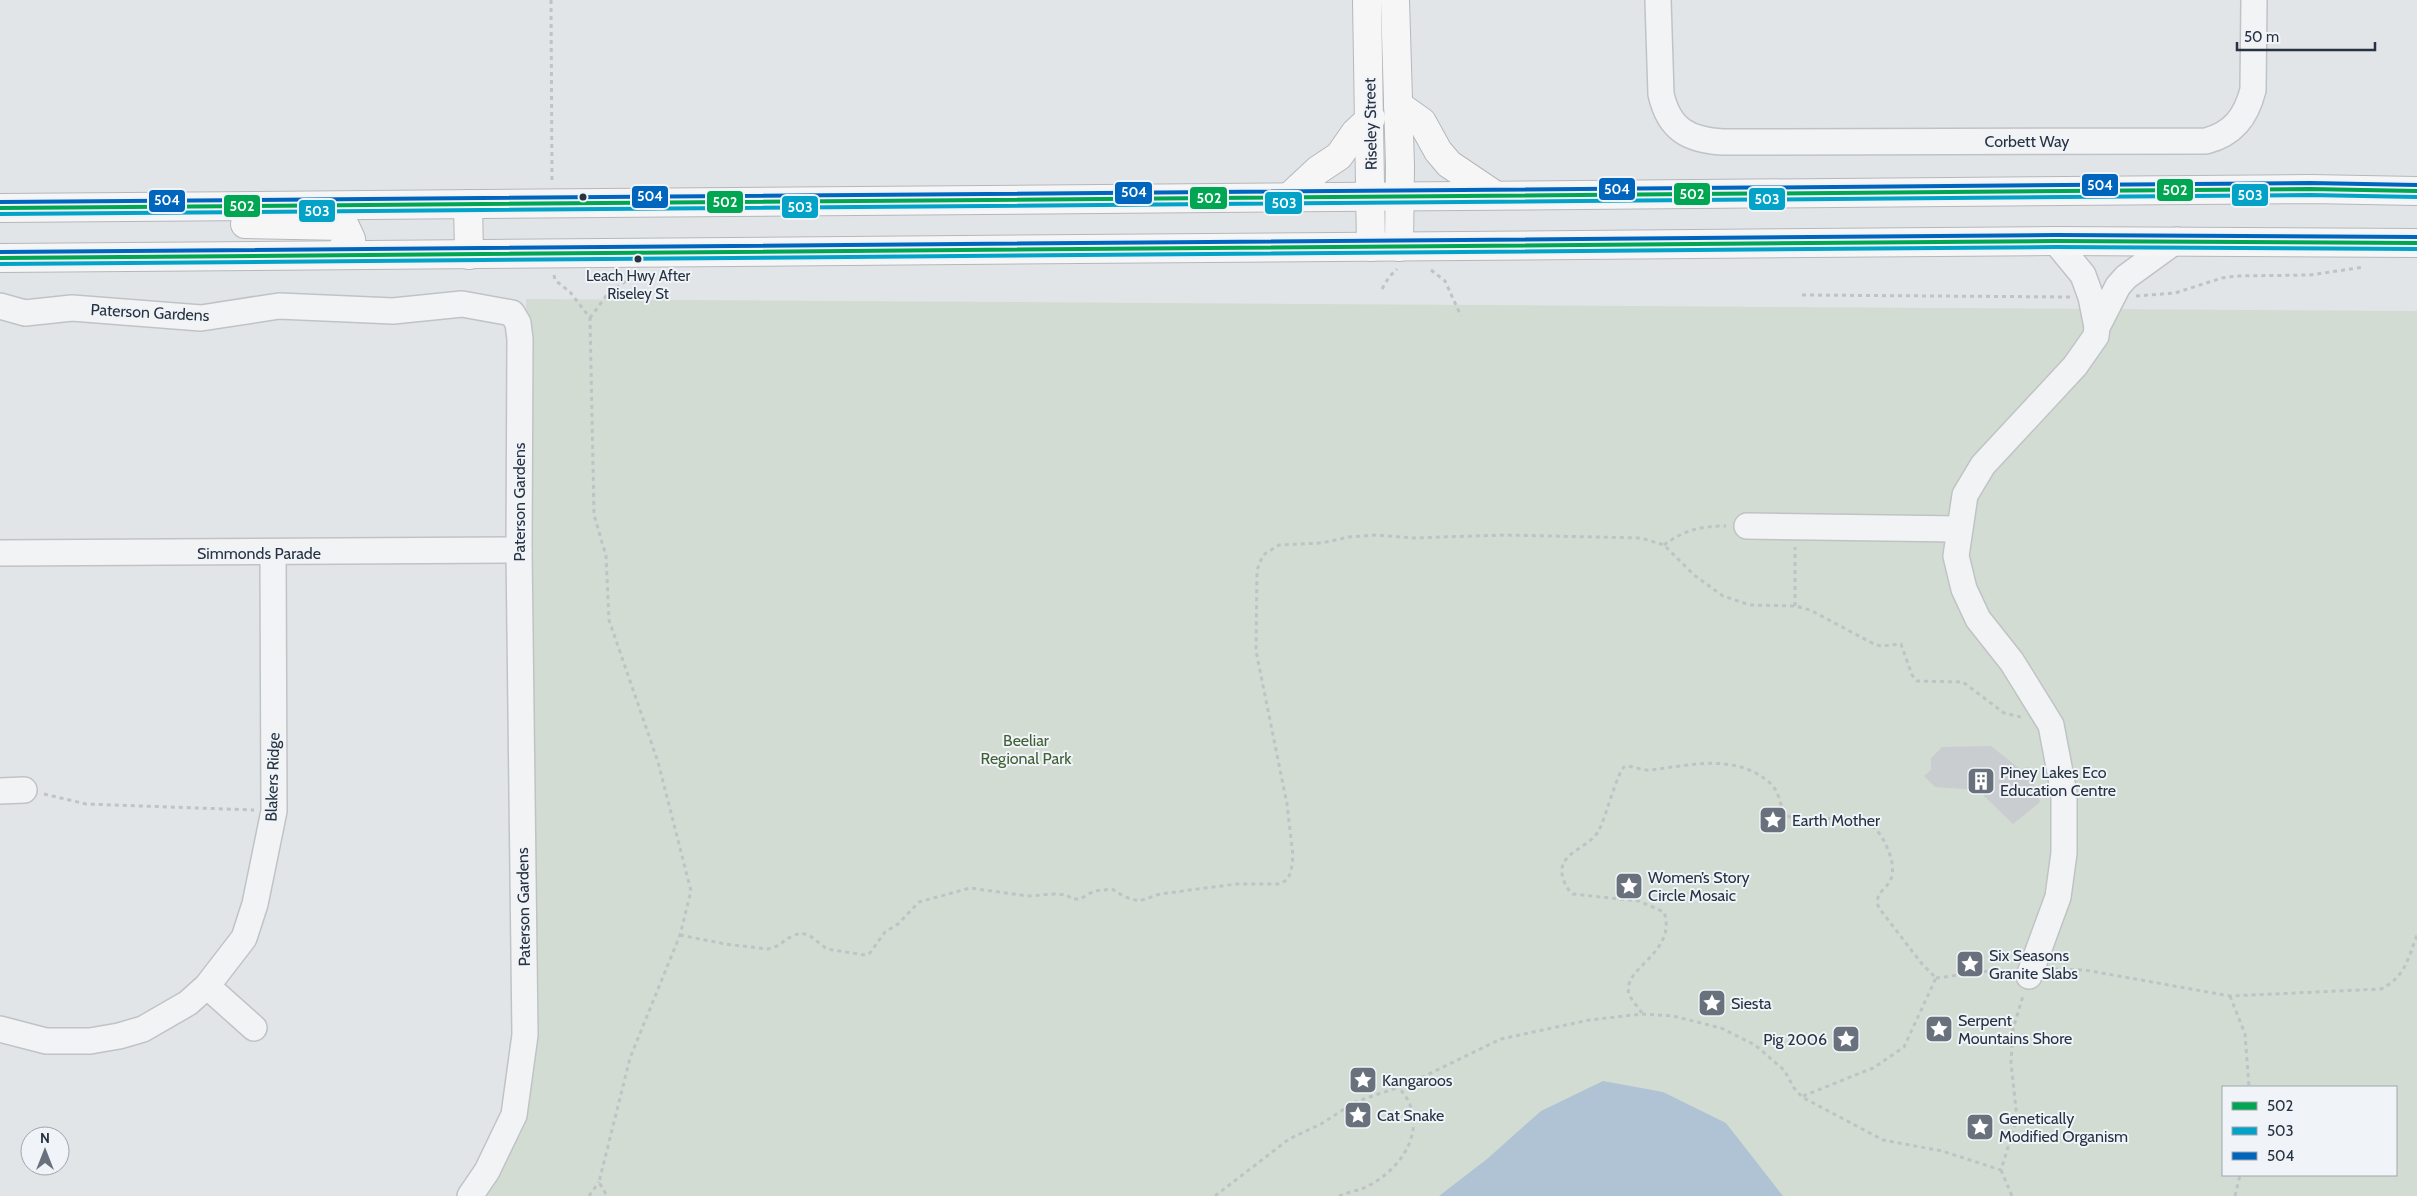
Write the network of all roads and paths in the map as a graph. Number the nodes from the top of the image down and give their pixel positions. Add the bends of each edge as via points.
1 (551, 0) edge
2 (1368, 0) edge
3 (1395, 0) edge
4 (1658, 0) edge
5 (2254, 0) edge
6 (1398, 104) junction
7 (1370, 118) junction
8 (552, 187) dead end
9 (2417, 191) edge
10 (1495, 195) junction
11 (1400, 196) junction
12 (1371, 197) junction
13 (1288, 198) junction
14 (468, 204) junction
15 (130, 207) junction
16 (0, 208) edge
17 (2177, 240) junction
18 (2055, 241) junction
19 (2417, 243) edge
20 (1371, 247) junction
21 (338, 254) junction
22 (469, 255) junction
23 (1401, 257) junction
24 (0, 258) edge
25 (2368, 266) dead end
26 (1424, 267) dead end
27 (630, 278) dead end
28 (555, 280) dead end
29 (1382, 290) dead end
30 (1802, 295) dead end
31 (2101, 297) junction
32 (0, 306) edge
33 (1462, 316) dead end
34 (590, 318) junction
35 (1747, 526) joint
36 (1795, 526) junction
37 (1959, 529) junction
38 (1664, 545) junction
39 (519, 550) junction
40 (0, 553) edge
41 (273, 553) junction
42 (1795, 606) junction
43 (2051, 725) junction
44 (12, 790) edge
45 (274, 811) junction
46 (680, 934) junction
47 (2417, 935) edge
48 (2029, 976) junction
49 (1936, 978) junction
50 (208, 986) junction
51 (2230, 996) junction
52 (1642, 1014) junction
53 (254, 1028) dead end
54 (0, 1029) edge
55 (2249, 1086) edge
56 (1398, 1087) junction
57 (1802, 1096) junction
58 (2001, 1170) junction
59 (2240, 1176) edge
60 (599, 1182) junction
61 (2012, 1195) edge
62 (470, 1196) edge
63 (589, 1196) edge
64 (607, 1196) edge
65 (1215, 1196) edge
66 (1338, 1196) edge
67 (2235, 1196) edge

1 - 8 path
2 - 7 highway, Riseley Street
3 - 6 highway, Riseley Street
4 - 5 street, Corbett Way via 1664,105 1676,126 1686,134 1723,142 2206,141 2232,129 2250,103
6 - 10 highway via 1422,122 1449,164
6 - 11 highway, Riseley Street
7 - 12 highway, Riseley Street
7 - 13 highway via 1338,156
9 - 10 highway
10 - 11 highway
11 - 12 highway
11 - 23 highway, Riseley Street
12 - 13 highway
12 - 20 highway, Riseley Street
13 - 14 highway
14 - 15 highway
14 - 22 highway
15 - 16 highway
15 - 21 highway via 166,223 345,226 351,239
17 - 18 highway
17 - 19 highway
17 - 31 street
18 - 23 highway
18 - 31 street
20 - 22 highway
20 - 23 highway
21 - 22 highway
21 - 24 highway
23 - 29 path
25 - 31 path via 2310,274 2236,276 2175,293
26 - 33 path via 1445,281
27 - 34 path via 606,296
28 - 34 path via 570,292
30 - 31 path
31 - 37 street via 2096,336 2074,366 1982,465 1965,494
32 - 39 street, Paterson Gardens via 25,313 72,308 201,318 280,306 393,311 462,304 512,313 518,323 520,339
34 - 46 path via 594,515 606,556 609,620 658,762 691,892
35 - 36 street
35 - 38 path via 1697,528
36 - 37 street
36 - 42 path
37 - 43 street via 1956,556 1964,589 1978,619 2012,662
38 - 42 path via 1694,575 1723,596 1750,605
38 - 46 path via 1641,538 1611,535 1413,538 1376,535 1322,543 1287,544 1270,549 1263,555 1257,570 1256,651 1285,786 1292,856 1291,872 1287,880 1279,884 1236,884 1160,894 1140,901 1112,889 1072,898 970,888 919,902 865,955 827,950 809,934 800,933 768,948 725,944
39 - 41 street, Simmonds Parade
39 - 62 street, Paterson Gardens via 525,1035 514,1114 487,1171
40 - 41 street, Simmonds Parade
41 - 45 street, Blakers Ridge
42 - 43 path via 1810,610 1874,644 1902,644 1917,681 1963,682 2004,713
43 - 48 street via 2064,793 2064,853 2058,897
44 - 45 path via 86,804
45 - 50 street, Blakers Ridge via 255,904 244,938
46 - 60 path via 630,1058
47 - 51 path via 2401,975 2381,989
48 - 49 path via 1996,970
48 - 51 path via 2048,969 2085,970
48 - 58 path via 2014,1029 2011,1063 2017,1118
49 - 52 path via 1876,902 1877,895 1892,875 1892,866 1881,834 1869,822 1855,818 1793,820 1784,812 1772,784 1750,771 1728,764 1690,764 1646,770 1625,766 1619,772 1599,831 1565,858 1562,876 1574,894 1639,901 1664,912 1667,925 1662,940 1652,957 1634,974 1628,987
49 - 57 path via 1904,1047 1873,1068
50 - 53 street
50 - 54 street, Blakers Ridge via 188,1003 143,1029 119,1036 90,1041 46,1041
51 - 55 path via 2244,1034
52 - 56 path via 1589,1020 1501,1040
52 - 57 path via 1673,1016 1721,1028 1755,1045 1784,1070
56 - 65 path via 1355,1102 1321,1124 1289,1139
56 - 66 path via 1411,1105 1412,1141 1386,1174 1368,1187
57 - 58 path via 1883,1140 1942,1150
58 - 61 path
59 - 67 path
60 - 63 path
60 - 64 path

